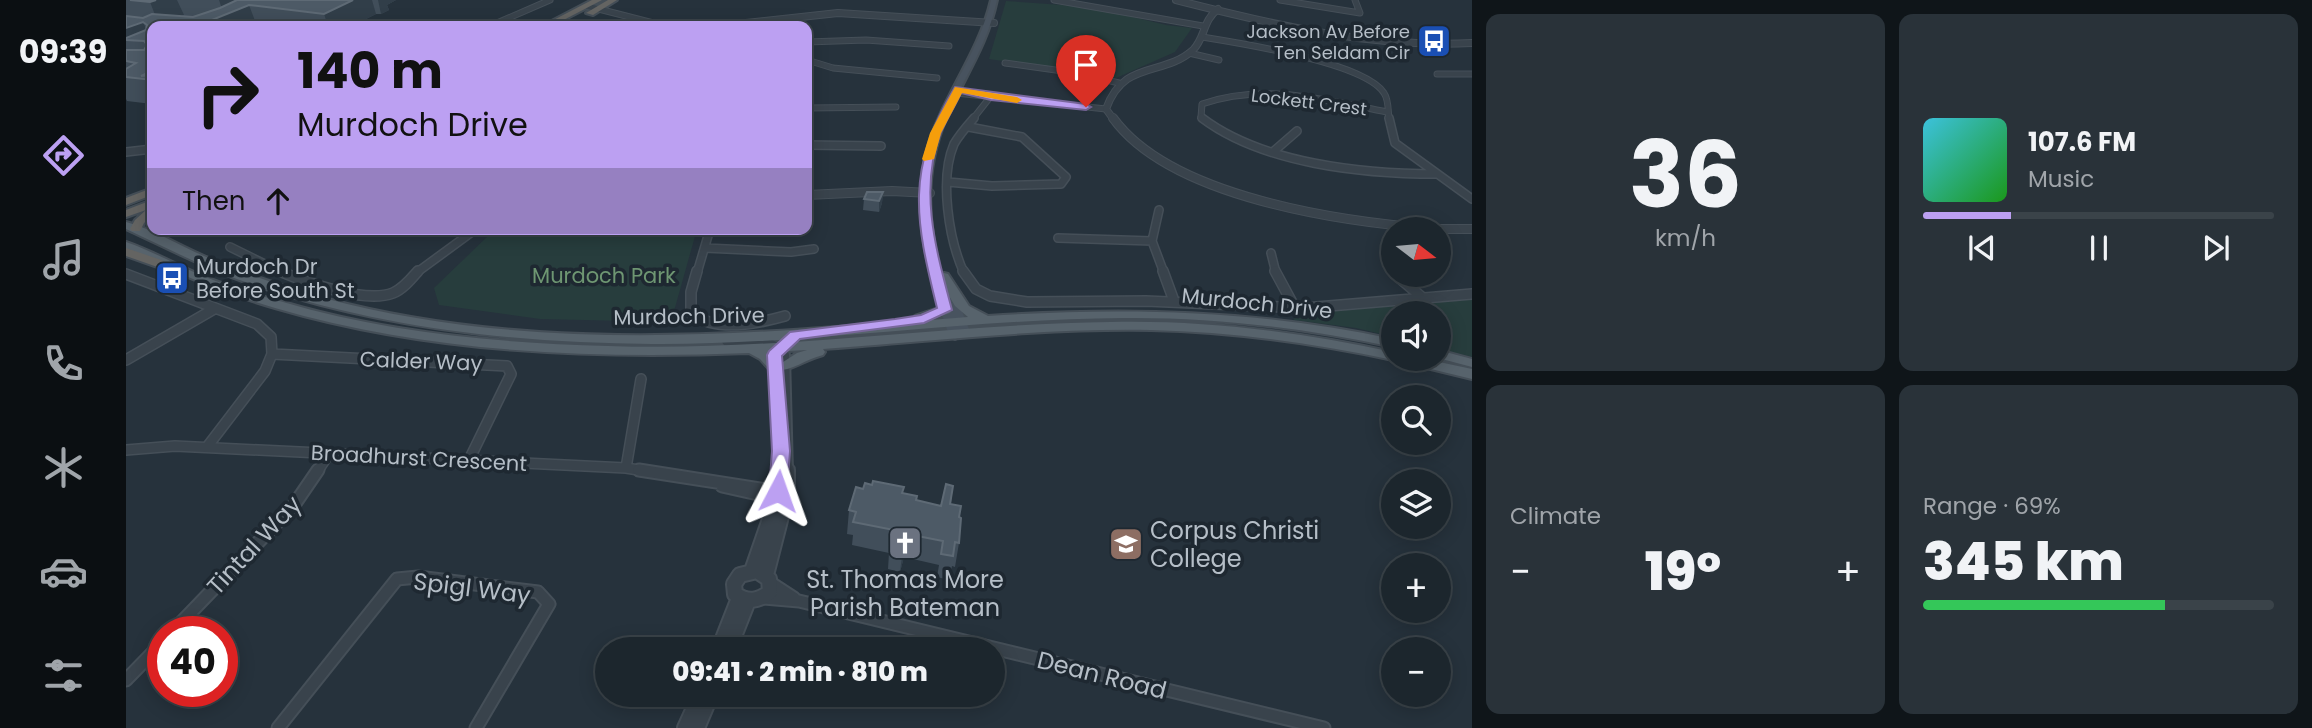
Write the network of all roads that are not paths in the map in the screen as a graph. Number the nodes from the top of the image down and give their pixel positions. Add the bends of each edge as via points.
1 (550, 0) edge
2 (614, 0) edge
3 (996, 0) edge
4 (1054, 0) edge
5 (1179, 0) edge
6 (1280, 0) edge
7 (1355, 0) edge
8 (592, 7) edge
9 (1220, 10) junction
10 (611, 11) junction
11 (502, 21) edge
12 (558, 21) edge
13 (570, 21) edge
14 (641, 21) edge
15 (647, 21) edge
16 (775, 21) edge
17 (991, 24) junction
18 (1203, 26) junction
19 (1202, 37) junction
20 (812, 42) edge
21 (1472, 42) edge
22 (949, 46) dead end
23 (1189, 52) junction
24 (1219, 60) dead end
25 (812, 61) edge
26 (1005, 63) dead end
27 (1362, 65) dead end
28 (1350, 71) junction
29 (1437, 74) dead end
30 (1472, 75) edge
31 (937, 78) dead end
32 (1119, 83) junction
33 (1294, 86) dead end
34 (960, 92) junction
35 (1291, 95) junction
36 (991, 96) junction
37 (896, 107) dead end
38 (812, 108) edge
39 (1106, 109) junction
40 (1387, 112) junction
41 (969, 127) junction
42 (1297, 131) dead end
43 (812, 145) edge
44 (881, 146) dead end
45 (147, 150) edge
46 (1274, 151) junction
47 (126, 152) edge
48 (1437, 174) junction
49 (948, 182) junction
50 (812, 195) edge
51 (927, 195) junction
52 (147, 196) edge
53 (147, 198) edge
54 (1472, 199) edge
55 (126, 200) edge
56 (1159, 210) dead end
57 (126, 214) edge
58 (147, 215) edge
59 (1381, 225) edge
60 (131, 227) edge
61 (1451, 230) edge
62 (1470, 231) edge
63 (147, 234) edge
64 (149, 235) edge
65 (468, 235) edge
66 (708, 235) edge
67 (1058, 238) dead end
68 (1152, 241) junction
69 (126, 246) edge
70 (230, 247) dead end
71 (705, 248) junction
72 (814, 249) dead end
73 (126, 252) edge
74 (1271, 253) dead end
75 (166, 265) junction
76 (126, 274) edge
77 (944, 277) junction
78 (1411, 287) edge
79 (1472, 294) edge
80 (1424, 299) junction
81 (1174, 301) junction
82 (1295, 308) junction
83 (214, 309) junction
84 (785, 316) dead end
85 (997, 320) junction
86 (955, 325) junction
87 (796, 335) junction
88 (707, 339) junction
89 (874, 341) junction
90 (1381, 341) edge
91 (780, 348) junction
92 (752, 349) junction
93 (272, 354) junction
94 (1381, 354) edge
95 (1451, 357) edge
96 (126, 359) edge
97 (1472, 363) edge
98 (780, 367) junction
99 (1451, 369) edge
100 (1472, 374) edge
101 (641, 379) dead end
102 (207, 447) junction
103 (126, 450) edge
104 (329, 454) junction
105 (469, 460) junction
106 (626, 468) junction
107 (782, 496) junction
108 (752, 571) junction
109 (769, 579) junction
110 (764, 598) junction
111 (744, 600) junction
112 (799, 601) junction
113 (187, 616) edge
114 (725, 637) edge
115 (733, 637) edge
116 (147, 658) edge
117 (126, 680) edge
118 (695, 707) edge
119 (706, 707) edge
120 (278, 728) edge
121 (476, 728) edge
122 (685, 728) edge
123 (697, 728) edge
124 (1324, 728) edge

1 - 11 street
2 - 8 highway
2 - 10 highway via 608,6
3 - 17 main road
4 - 18 street
5 - 9 street
6 - 7 street via 1360,13
8 - 10 street
8 - 12 highway
8 - 13 highway
8 - 14 street
9 - 18 street
9 - 21 street via 1344,38 1423,45
10 - 15 street
16 - 17 street via 850,13
17 - 34 main road
18 - 19 street
19 - 23 street
19 - 28 street
20 - 22 street
23 - 24 street
23 - 32 street
25 - 31 street via 834,68
26 - 32 street
27 - 28 street
28 - 40 street via 1377,84 1385,94
29 - 30 street
32 - 39 street
33 - 35 street
34 - 36 street
34 - 51 main road via 936,133 928,160
35 - 40 street, Lockett Crest
35 - 46 street, Lockett Crest via 1250,92 1221,95 1202,104 1200,117 1221,133
36 - 39 street
36 - 41 street
37 - 38 street
39 - 59 street via 1114,126 1132,144 1161,162 1290,208
40 - 48 street via 1395,143
41 - 49 street via 954,144
41 - 49 street via 1022,137 1066,177 1061,184 1034,186
42 - 46 street
43 - 44 street
45 - 47 street
46 - 48 street, Lockett Crest via 1353,172
48 - 54 street
49 - 81 street via 952,240 964,277 977,290 1019,303
50 - 51 street
51 - 77 main road
51 - 86 main road via 928,243
52 - 55 highway
53 - 57 highway
56 - 68 street
58 - 60 highway
60 - 63 main road, Murdoch Drive
61 - 62 street
64 - 88 main road, Murdoch Drive via 246,278 382,315 529,334
65 - 70 street via 393,294 375,297 303,281 240,256
66 - 71 street
67 - 68 street
68 - 81 street
69 - 75 main road, Murdoch Drive
71 - 72 street via 791,253
71 - 84 street via 691,292 694,317 721,323
73 - 75 highway
74 - 82 street via 1277,279
75 - 92 main road, Murdoch Drive via 318,315 461,340 618,351
76 - 83 street
77 - 85 main road via 968,312
77 - 86 main road
78 - 80 street
79 - 80 street
80 - 82 street
81 - 82 street
83 - 93 street via 257,324 271,337
83 - 96 street
85 - 86 main road, Murdoch Drive
85 - 90 main road, Murdoch Drive via 1177,314
86 - 87 main road, Murdoch Drive
86 - 89 main road, Murdoch Drive
86 - 94 main road, Murdoch Drive via 1203,328
87 - 88 main road, Murdoch Drive
87 - 91 street
88 - 91 street via 760,342
89 - 91 main road, Murdoch Drive
89 - 98 main road via 805,355
91 - 92 main road, Murdoch Drive
91 - 98 street via 784,355
92 - 98 main road
93 - 102 street via 265,371
93 - 105 street, Calder Way via 506,366 511,374
95 - 97 main road
98 - 107 street
99 - 100 main road
101 - 106 street
102 - 103 street, Broadhurst Crescent
102 - 104 street, Broadhurst Crescent
104 - 105 street, Broadhurst Crescent
104 - 113 street, Tintal Way via 294,505
105 - 106 street, Broadhurst Crescent
106 - 107 street, Broadhurst Crescent
107 - 108 street
107 - 109 street
108 - 109 street
108 - 111 street via 736,579 733,589
109 - 110 street via 770,592
109 - 112 street, Dean Road
110 - 111 street
110 - 112 street, Dean Road
111 - 114 street
111 - 115 street
112 - 124 street, Dean Road
116 - 117 street
118 - 122 street
119 - 123 street
120 - 121 street, Spigl Way via 397,579 418,577 538,592 549,604

